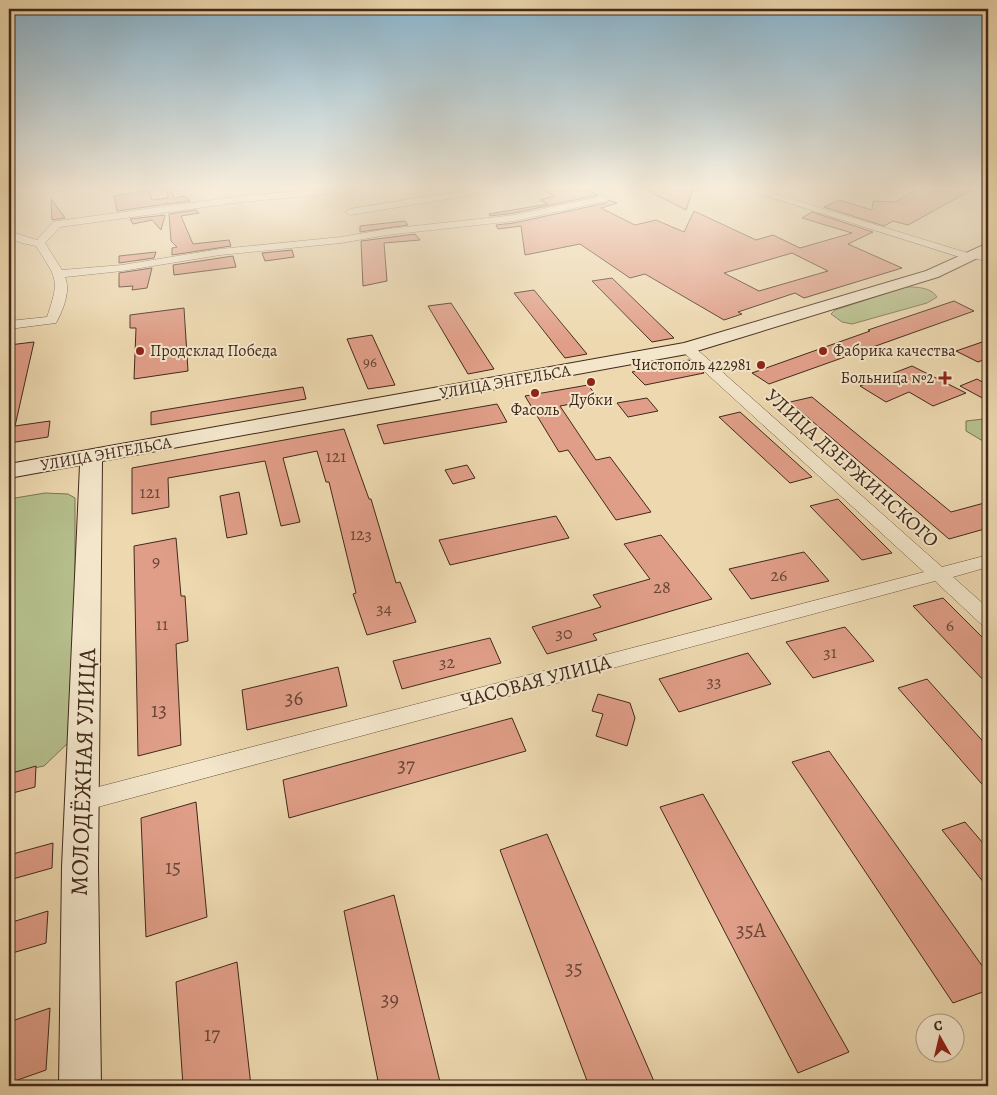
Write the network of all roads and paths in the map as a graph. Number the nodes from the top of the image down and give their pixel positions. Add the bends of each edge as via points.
1 (19, 238) edge
2 (45, 238) edge
3 (352, 238) edge
4 (921, 238) edge
5 (40, 244) junction
6 (980, 255) edge
7 (60, 274) junction
8 (9, 325) edge
9 (687, 348) junction
10 (91, 457) junction
11 (9, 471) edge
12 (988, 560) edge
13 (938, 575) junction
14 (988, 619) edge
15 (83, 800) junction
16 (80, 1086) edge

1 - 5 street
2 - 5 street
3 - 7 street
4 - 6 street
5 - 7 street
6 - 9 main road, УЛИЦА ЭНГЕЛЬСА via 932,274
7 - 8 street via 63,284 52,320
9 - 10 main road, УЛИЦА ЭНГЕЛЬСА
9 - 13 street, УЛИЦА ДЗЕРЖИНСКОГО
10 - 11 main road, УЛИЦА ЭНГЕЛЬСА
10 - 15 main road, МОЛОДЁЖНАЯ УЛИЦА
12 - 13 street, ЧАСОВАЯ УЛИЦА
13 - 14 street, УЛИЦА ДЗЕРЖИНСКОГО
13 - 15 street, ЧАСОВАЯ УЛИЦА
15 - 16 main road, МОЛОДЁЖНАЯ УЛИЦА via 79,922

